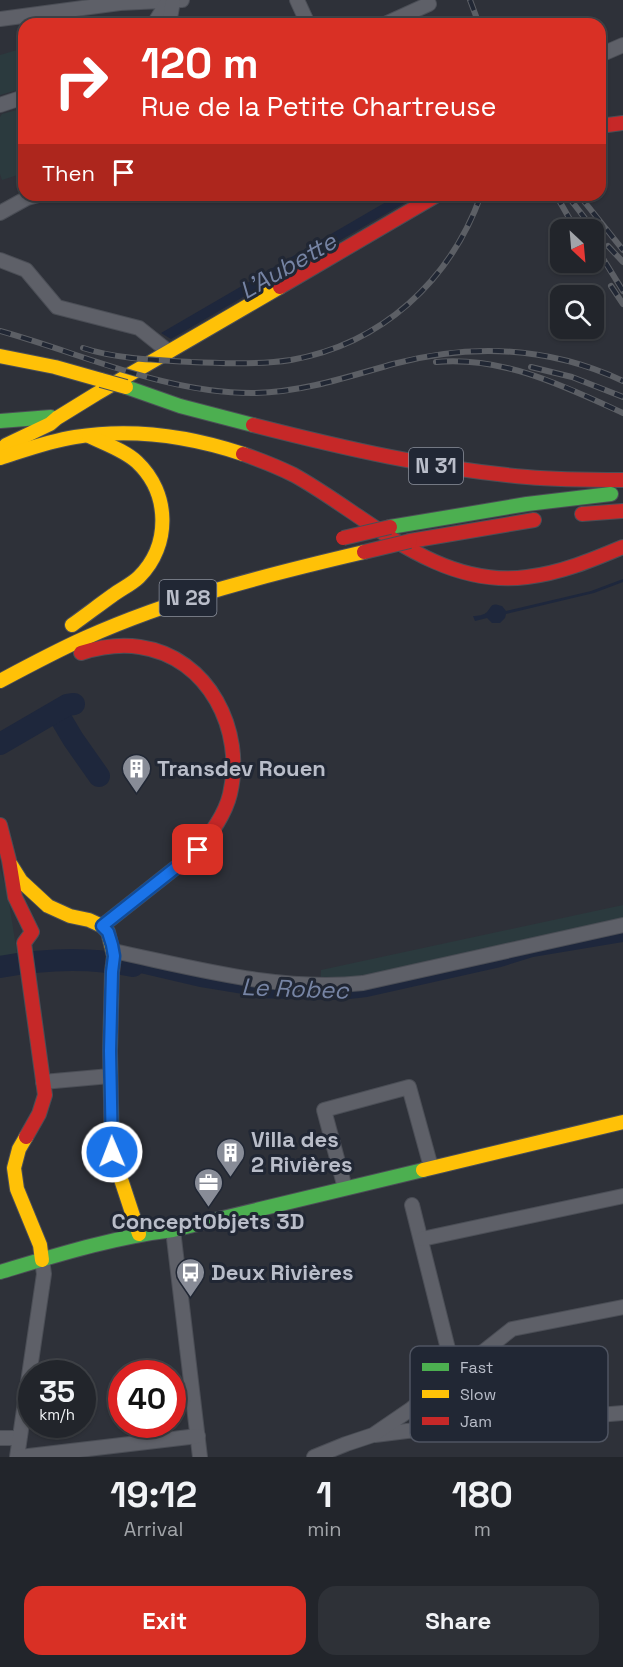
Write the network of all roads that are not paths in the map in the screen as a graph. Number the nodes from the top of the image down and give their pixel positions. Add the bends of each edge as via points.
1 (297, 0) edge
2 (174, 1) edge
3 (429, 4) dead end
4 (159, 18) edge
5 (170, 18) edge
6 (305, 18) edge
7 (398, 18) edge
8 (0, 19) edge
9 (623, 45) edge
10 (606, 52) edge
11 (18, 99) edge
12 (0, 105) edge
13 (623, 123) edge
14 (606, 125) edge
15 (22, 201) edge
16 (427, 201) edge
17 (0, 213) edge
18 (0, 261) edge
19 (169, 352) junction
20 (0, 356) edge
21 (57, 418) junction
22 (0, 421) edge
23 (86, 434) junction
24 (0, 456) edge
25 (623, 480) edge
26 (623, 493) edge
27 (623, 511) edge
28 (572, 515) dead end
29 (549, 518) dead end
30 (337, 540) dead end
31 (623, 547) edge
32 (123, 604) dead end
33 (20, 669) junction
34 (0, 681) edge
35 (0, 825) edge
36 (9, 860) junction
37 (70, 916) junction
38 (41, 925) junction
39 (623, 925) edge
40 (102, 926) junction
41 (113, 959) junction
42 (110, 1076) junction
43 (43, 1082) junction
44 (623, 1122) edge
45 (431, 1167) junction
46 (345, 1188) junction
47 (623, 1196) edge
48 (412, 1205) dead end
49 (173, 1230) junction
50 (139, 1234) junction
51 (422, 1239) junction
52 (42, 1260) junction
53 (0, 1272) edge
54 (623, 1307) edge
55 (447, 1346) edge
56 (491, 1346) edge
57 (31, 1360) edge
58 (410, 1410) edge
59 (623, 1413) edge
60 (608, 1414) edge
61 (410, 1431) edge
62 (373, 1435) junction
63 (198, 1436) junction
64 (0, 1438) edge
65 (18, 1438) edge
66 (19, 1438) edge
67 (18, 1457) edge
68 (200, 1457) edge
69 (314, 1457) edge

1 - 6 street
2 - 4 street
2 - 5 street
2 - 8 street via 120,3
3 - 7 street
9 - 10 street
11 - 12 street
13 - 14 main road
15 - 17 street
16 - 19 main road
18 - 19 street via 26,270 57,307 139,328
19 - 21 main road
20 - 25 main road, N 31, bridge via 55,367 180,406 387,457 512,475
21 - 22 main road
21 - 24 main road via 6,445
23 - 24 main road
23 - 31 main road via 174,435 226,447 293,475 427,560 465,575 503,579 540,576 585,564
23 - 32 main road via 126,453 144,470 156,487 164,527 152,563 139,578 66,628
26 - 30 main road, bridge via 495,508
27 - 28 main road
29 - 33 main road, N 28, bridge via 410,542 248,580 102,631
33 - 34 main road, N 28
33 - 40 main road via 95,649 122,645 147,648 193,671 217,698 226,716 235,763 230,795 217,824 198,850
35 - 36 main road
36 - 37 main road via 35,895
36 - 38 main road via 15,897
37 - 38 main road via 54,917
37 - 40 main road
38 - 43 main road via 24,943
39 - 41 street via 341,985 303,985
40 - 41 main road via 108,932
41 - 42 main road
42 - 43 street
42 - 50 main road via 112,1152
43 - 52 main road via 45,1095 39,1114 19,1149 14,1168 17,1189 40,1245
44 - 45 main road
45 - 46 main road
45 - 46 street via 409,1087 324,1110
46 - 49 main road
47 - 51 street
48 - 51 street
49 - 50 main road
49 - 63 street
50 - 52 main road
51 - 55 street
52 - 53 main road
52 - 57 street via 44,1274
54 - 56 street via 512,1329
58 - 62 street
59 - 60 street
61 - 62 street
62 - 69 street
63 - 67 street
63 - 68 street
64 - 65 street
66 - 67 street

